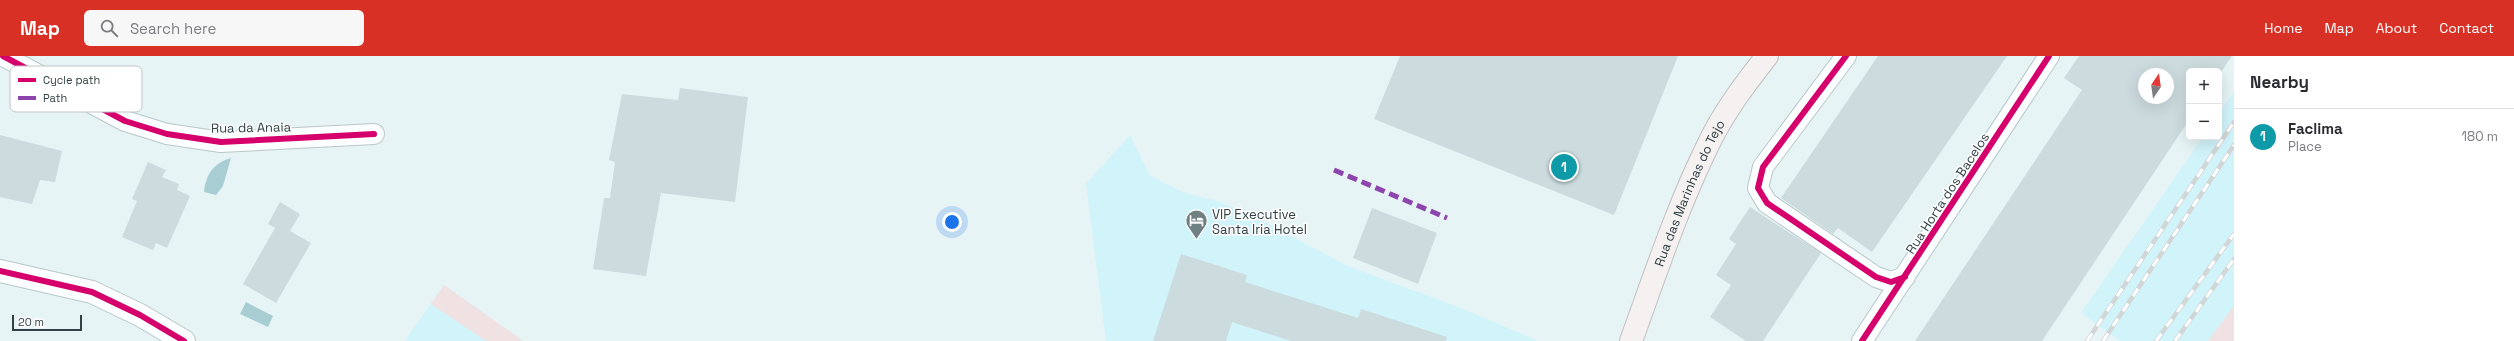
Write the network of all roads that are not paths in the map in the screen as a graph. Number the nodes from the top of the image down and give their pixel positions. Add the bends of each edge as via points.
1 (3, 56) edge
2 (1767, 56) edge
3 (1846, 56) edge
4 (2049, 56) edge
5 (22, 66) edge
6 (108, 112) edge
7 (374, 134) dead end
8 (0, 271) edge
9 (1905, 277) junction
10 (184, 341) edge
11 (1631, 341) edge
12 (1862, 341) edge

1 - 5 street, Rua da Anaia
2 - 11 main road, Rua das Marinhas do Tejo via 1733,102 1708,144 1676,219
3 - 9 street via 1763,167 1758,188 1767,203 1876,277 1891,282
4 - 9 street, Rua Horta dos Bacelos
6 - 7 street, Rua da Anaia via 125,121 167,134 221,142
8 - 10 street via 92,292 140,315
9 - 12 street, Rua Horta dos Bacelos

